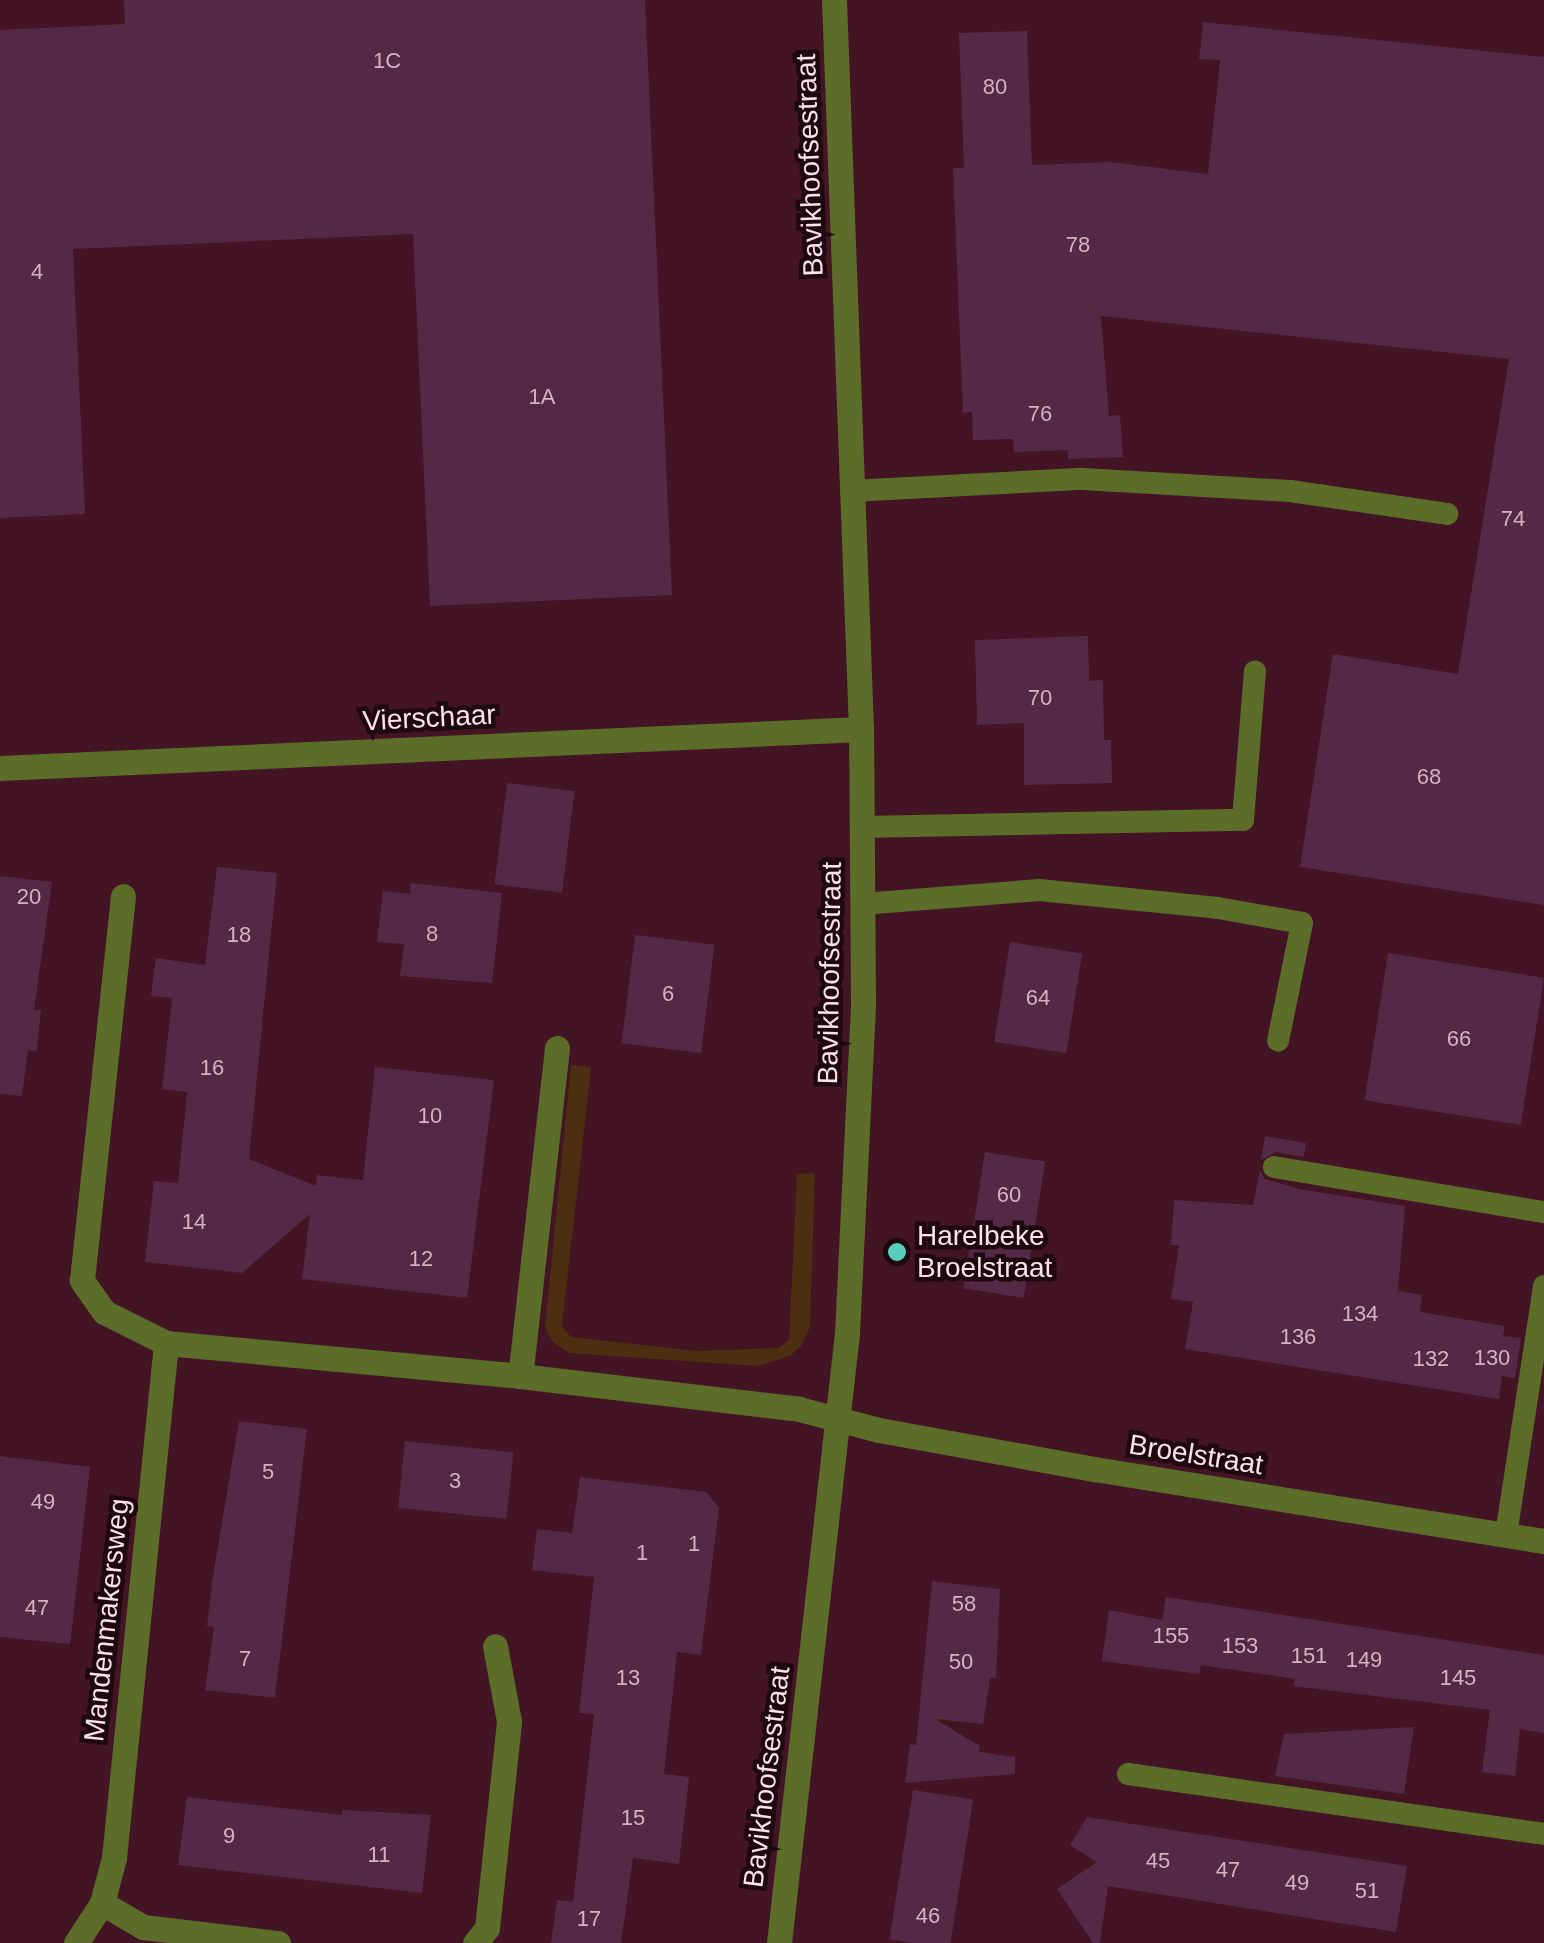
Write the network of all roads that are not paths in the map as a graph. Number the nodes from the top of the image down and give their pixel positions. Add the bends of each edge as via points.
1 (834, 0) edge
2 (852, 491) junction
3 (1447, 514) dead end
4 (1256, 671) dead end
5 (860, 728) junction
6 (0, 768) edge
7 (862, 827) junction
8 (123, 896) dead end
9 (862, 904) junction
10 (1278, 1041) dead end
11 (557, 1048) dead end
12 (1274, 1168) dead end
13 (1544, 1212) edge
14 (1544, 1286) edge
15 (166, 1343) junction
16 (520, 1376) junction
17 (840, 1420) junction
18 (1506, 1535) junction
19 (1544, 1541) edge
20 (495, 1646) dead end
21 (1128, 1774) dead end
22 (1544, 1834) edge
23 (102, 1903) junction
24 (76, 1943) edge
25 (278, 1943) edge
26 (475, 1943) edge
27 (778, 1943) edge

1 - 2 street, Bavikhoofsestraat
2 - 3 lane via 1084,479 1290,491
2 - 5 street, Bavikhoofsestraat
4 - 7 lane via 1243,820
5 - 6 street, Vierschaar
5 - 7 street, Bavikhoofsestraat
7 - 9 street, Bavikhoofsestraat
8 - 15 street via 82,1280 104,1312
9 - 10 lane via 1039,890 1302,923
9 - 17 street, Bavikhoofsestraat
11 - 16 street
12 - 13 lane
14 - 18 lane
15 - 16 street
15 - 23 street, Mandenmakersweg via 114,1858
16 - 17 street via 800,1409
17 - 18 street, Broelstraat via 1094,1469
17 - 27 street, Bavikhoofsestraat
18 - 19 street, Broelstraat
20 - 26 street via 508,1721 487,1928
21 - 22 lane
23 - 24 street, Mandenmakersweg
23 - 25 street via 142,1928

